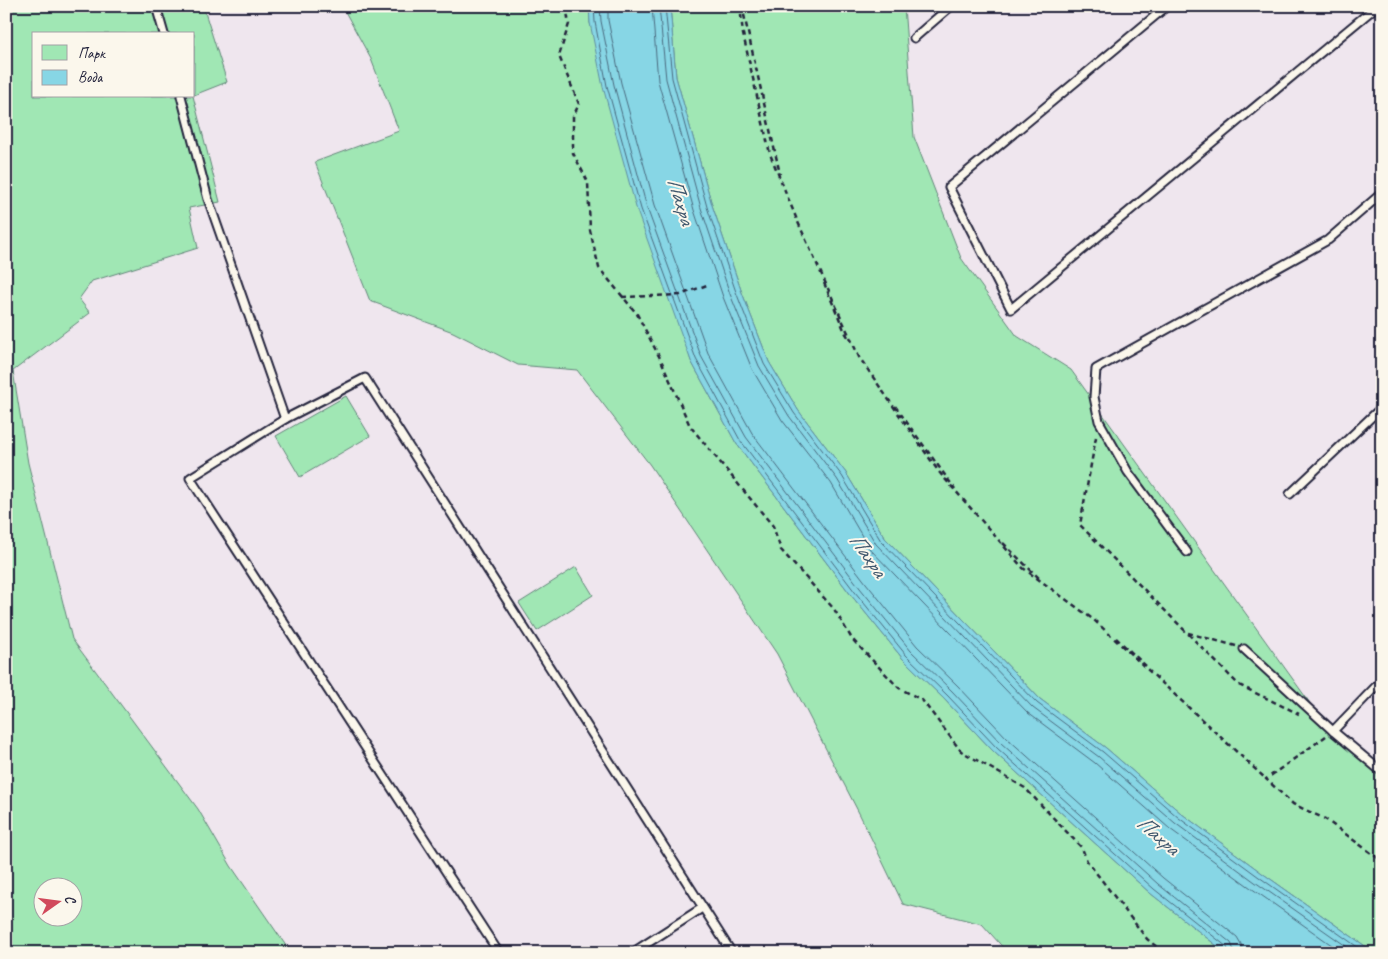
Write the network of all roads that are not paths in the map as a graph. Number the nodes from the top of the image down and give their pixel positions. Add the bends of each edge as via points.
1 (156, 6) edge
2 (951, 6) edge
3 (1167, 6) edge
4 (1377, 6) edge
5 (163, 32) edge
6 (914, 38) dead end
7 (181, 98) edge
8 (1382, 193) edge
9 (1382, 407) edge
10 (285, 419) junction
11 (1290, 494) dead end
12 (1187, 552) dead end
13 (1244, 649) road end
14 (1382, 680) edge
15 (1333, 731) junction
16 (1382, 772) edge
17 (702, 908) junction
18 (499, 953) edge
19 (632, 953) edge
20 (732, 953) edge

1 - 5 lane
2 - 6 lane
3 - 4 lane via 949,187 1011,309
7 - 10 lane via 208,199
8 - 12 lane via 1328,240 1096,369 1094,397 1099,421 1128,472
9 - 11 lane
10 - 17 lane via 365,378
10 - 18 lane via 190,478
13 - 15 lane
14 - 15 lane
15 - 16 lane
17 - 19 lane
17 - 20 lane

